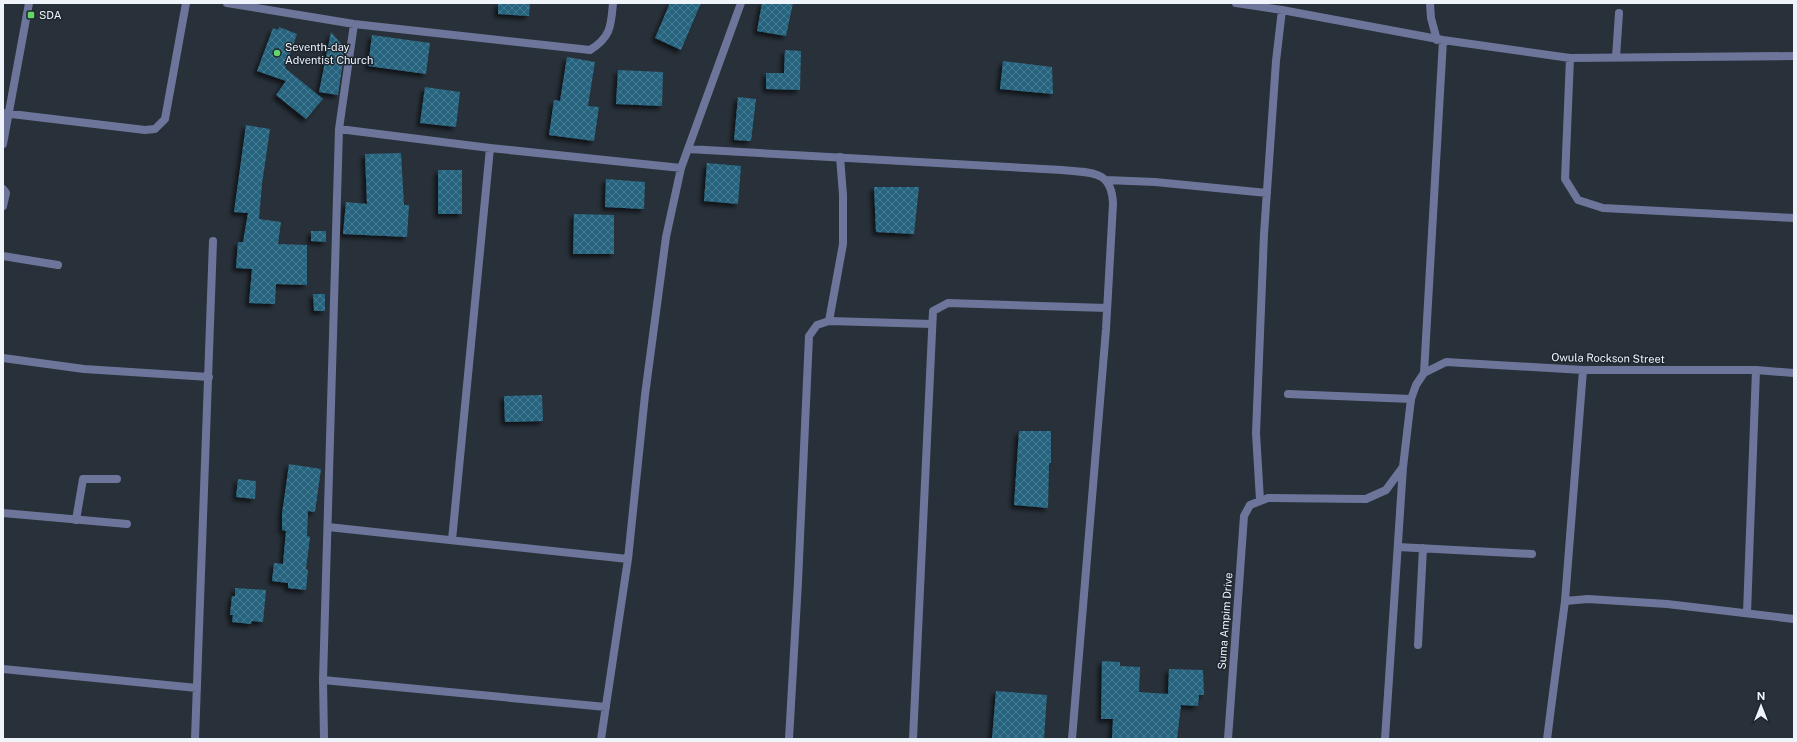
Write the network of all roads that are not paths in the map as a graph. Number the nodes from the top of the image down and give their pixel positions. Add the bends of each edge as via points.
1 (29, 3) edge
2 (186, 3) edge
3 (227, 3) edge
4 (614, 3) edge
5 (741, 3) edge
6 (1236, 3) edge
7 (1430, 3) edge
8 (1253, 4) edge
9 (1282, 10) junction
10 (1619, 12) dead end
11 (354, 24) junction
12 (1440, 40) junction
13 (1794, 56) edge
14 (1616, 57) junction
15 (1570, 58) junction
16 (5, 113) edge
17 (339, 129) junction
18 (3, 144) edge
19 (490, 148) junction
20 (688, 149) junction
21 (840, 158) junction
22 (681, 168) junction
23 (1106, 180) junction
24 (3, 189) edge
25 (1267, 193) junction
26 (3, 206) edge
27 (1794, 218) edge
28 (213, 241) dead end
29 (3, 256) edge
30 (58, 264) dead end
31 (1107, 308) junction
32 (829, 321) junction
33 (932, 324) junction
34 (3, 358) edge
35 (1583, 370) junction
36 (1756, 370) junction
37 (1424, 373) junction
38 (1794, 373) edge
39 (209, 377) junction
40 (1288, 394) dead end
41 (1411, 398) junction
42 (1403, 467) junction
43 (117, 479) dead end
44 (1260, 500) junction
45 (3, 513) edge
46 (76, 520) junction
47 (127, 524) dead end
48 (328, 526) junction
49 (452, 540) junction
50 (1398, 547) junction
51 (1423, 548) junction
52 (1532, 554) dead end
53 (628, 559) junction
54 (1566, 601) junction
55 (1747, 613) junction
56 (1794, 619) edge
57 (1418, 645) dead end
58 (3, 669) edge
59 (323, 680) junction
60 (197, 688) junction
61 (606, 707) junction
62 (195, 739) edge
63 (324, 739) edge
64 (601, 739) edge
65 (789, 739) edge
66 (914, 739) edge
67 (1072, 739) edge
68 (1228, 739) edge
69 (1385, 739) edge
70 (1547, 739) edge

1 - 16 street
2 - 16 street via 165,119 155,129 145,130
3 - 11 street
4 - 11 street via 607,35 601,43 590,50
5 - 20 street
6 - 8 street
7 - 12 street via 1431,18
8 - 9 street
9 - 12 street
9 - 25 street
10 - 14 street
11 - 17 street
12 - 15 street
12 - 37 street
13 - 14 street
14 - 15 street
15 - 27 street via 1565,179 1578,200 1603,208
16 - 18 street
17 - 19 street
17 - 48 street
19 - 22 street
19 - 49 street
20 - 21 street
20 - 22 street
21 - 23 street via 1062,170 1097,174
21 - 32 street via 843,244
22 - 53 street via 666,237 645,395
23 - 25 street
23 - 31 street via 1113,192
24 - 26 street via 6,193
25 - 44 street via 1256,433
28 - 39 street
29 - 30 street
31 - 33 street via 948,303 933,311
31 - 67 street
32 - 33 street
32 - 65 street via 817,326 809,336
33 - 66 street
34 - 39 street via 84,368
35 - 36 street, Owula Rockson Street
35 - 37 street, Owula Rockson Street via 1446,362
35 - 54 street
36 - 38 street, Owula Rockson Street
36 - 55 street
37 - 41 street
39 - 60 street
40 - 41 street
41 - 42 street
42 - 44 street via 1386,490 1366,499
42 - 50 street
43 - 46 street via 83,479
44 - 68 street, Suma Ampim Drive via 1250,505 1244,516
45 - 46 street
46 - 47 street
48 - 49 street
48 - 59 street
49 - 53 street
50 - 51 street
50 - 69 street
51 - 52 street
51 - 57 street
53 - 61 street
54 - 55 street via 1588,599 1667,604
54 - 70 street
55 - 56 street
58 - 60 street
59 - 61 street
59 - 63 street
60 - 62 street
61 - 64 street

